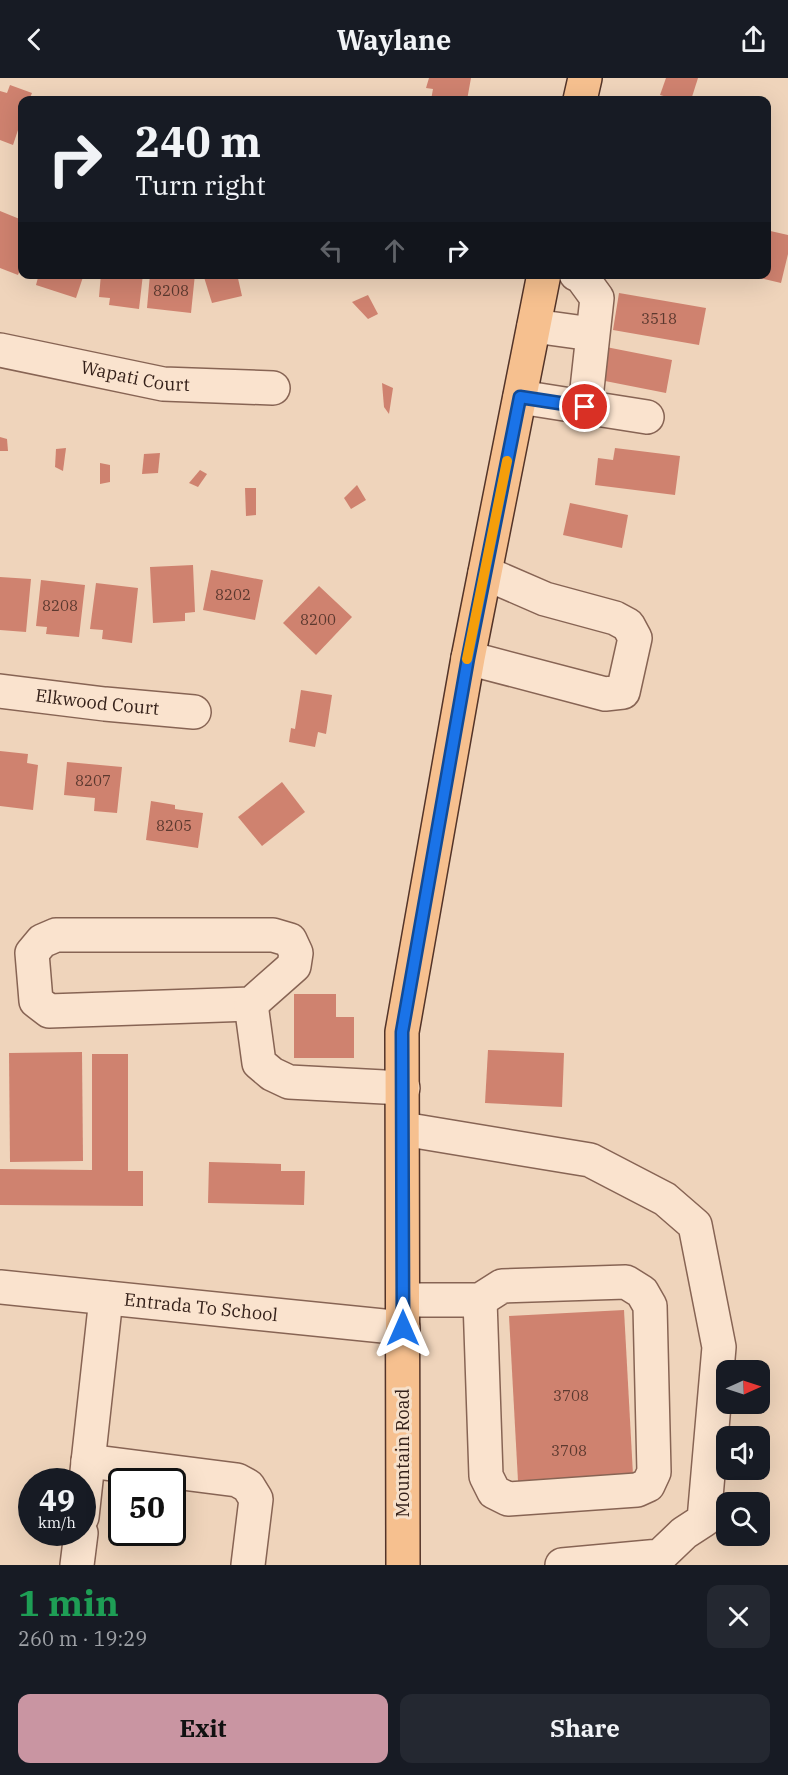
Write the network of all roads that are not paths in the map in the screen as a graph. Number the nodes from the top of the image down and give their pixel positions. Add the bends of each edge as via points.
1 (585, 78) edge
2 (581, 96) edge
3 (543, 279) edge
4 (583, 279) edge
5 (534, 326) junction
6 (592, 334) junction
7 (0, 350) edge
8 (273, 388) dead end
9 (520, 397) junction
10 (585, 407) junction
11 (647, 417) dead end
12 (485, 573) junction
13 (468, 658) junction
14 (0, 691) edge
15 (194, 712) dead end
16 (251, 1004) junction
17 (403, 1088) junction
18 (403, 1129) junction
19 (0, 1287) edge
20 (106, 1298) junction
21 (480, 1300) junction
22 (403, 1314) junction
23 (88, 1461) junction
24 (87, 1468) edge
25 (79, 1546) edge
26 (77, 1565) edge
27 (249, 1565) edge
28 (403, 1565) edge
29 (562, 1565) edge

1 - 2 main road
3 - 5 main road, Mountain Road
4 - 6 street via 597,298
5 - 6 street
5 - 9 main road, Mountain Road
6 - 10 street
7 - 8 street, Wapati Court via 163,384
9 - 10 street
9 - 12 main road, Mountain Road
10 - 11 street
12 - 13 main road, Mountain Road
12 - 13 street via 545,599 615,618 628,625 635,638 623,692 605,694
13 - 17 main road, Mountain Road via 402,1032
14 - 15 street, Elkwood Court
16 - 16 street via 49,1011 36,1001 32,953 42,941 56,935 273,935 290,940 296,953 294,966
16 - 17 street via 259,1063 272,1074 289,1082
17 - 18 main road, Mountain Road
18 - 22 main road, Mountain Road
18 - 29 street via 590,1160 665,1199 695,1225 719,1347 704,1520 660,1556
19 - 20 street, Entrada To School
20 - 22 street, Entrada To School
20 - 23 street
21 - 21 street via 486,1476 494,1492 508,1499 637,1490 648,1485 654,1472 650,1306 642,1292 626,1282 502,1286
21 - 22 street, Entrada To School
22 - 28 main road, Mountain Road
23 - 24 street
23 - 27 street via 237,1480 248,1486 256,1499
25 - 26 street

